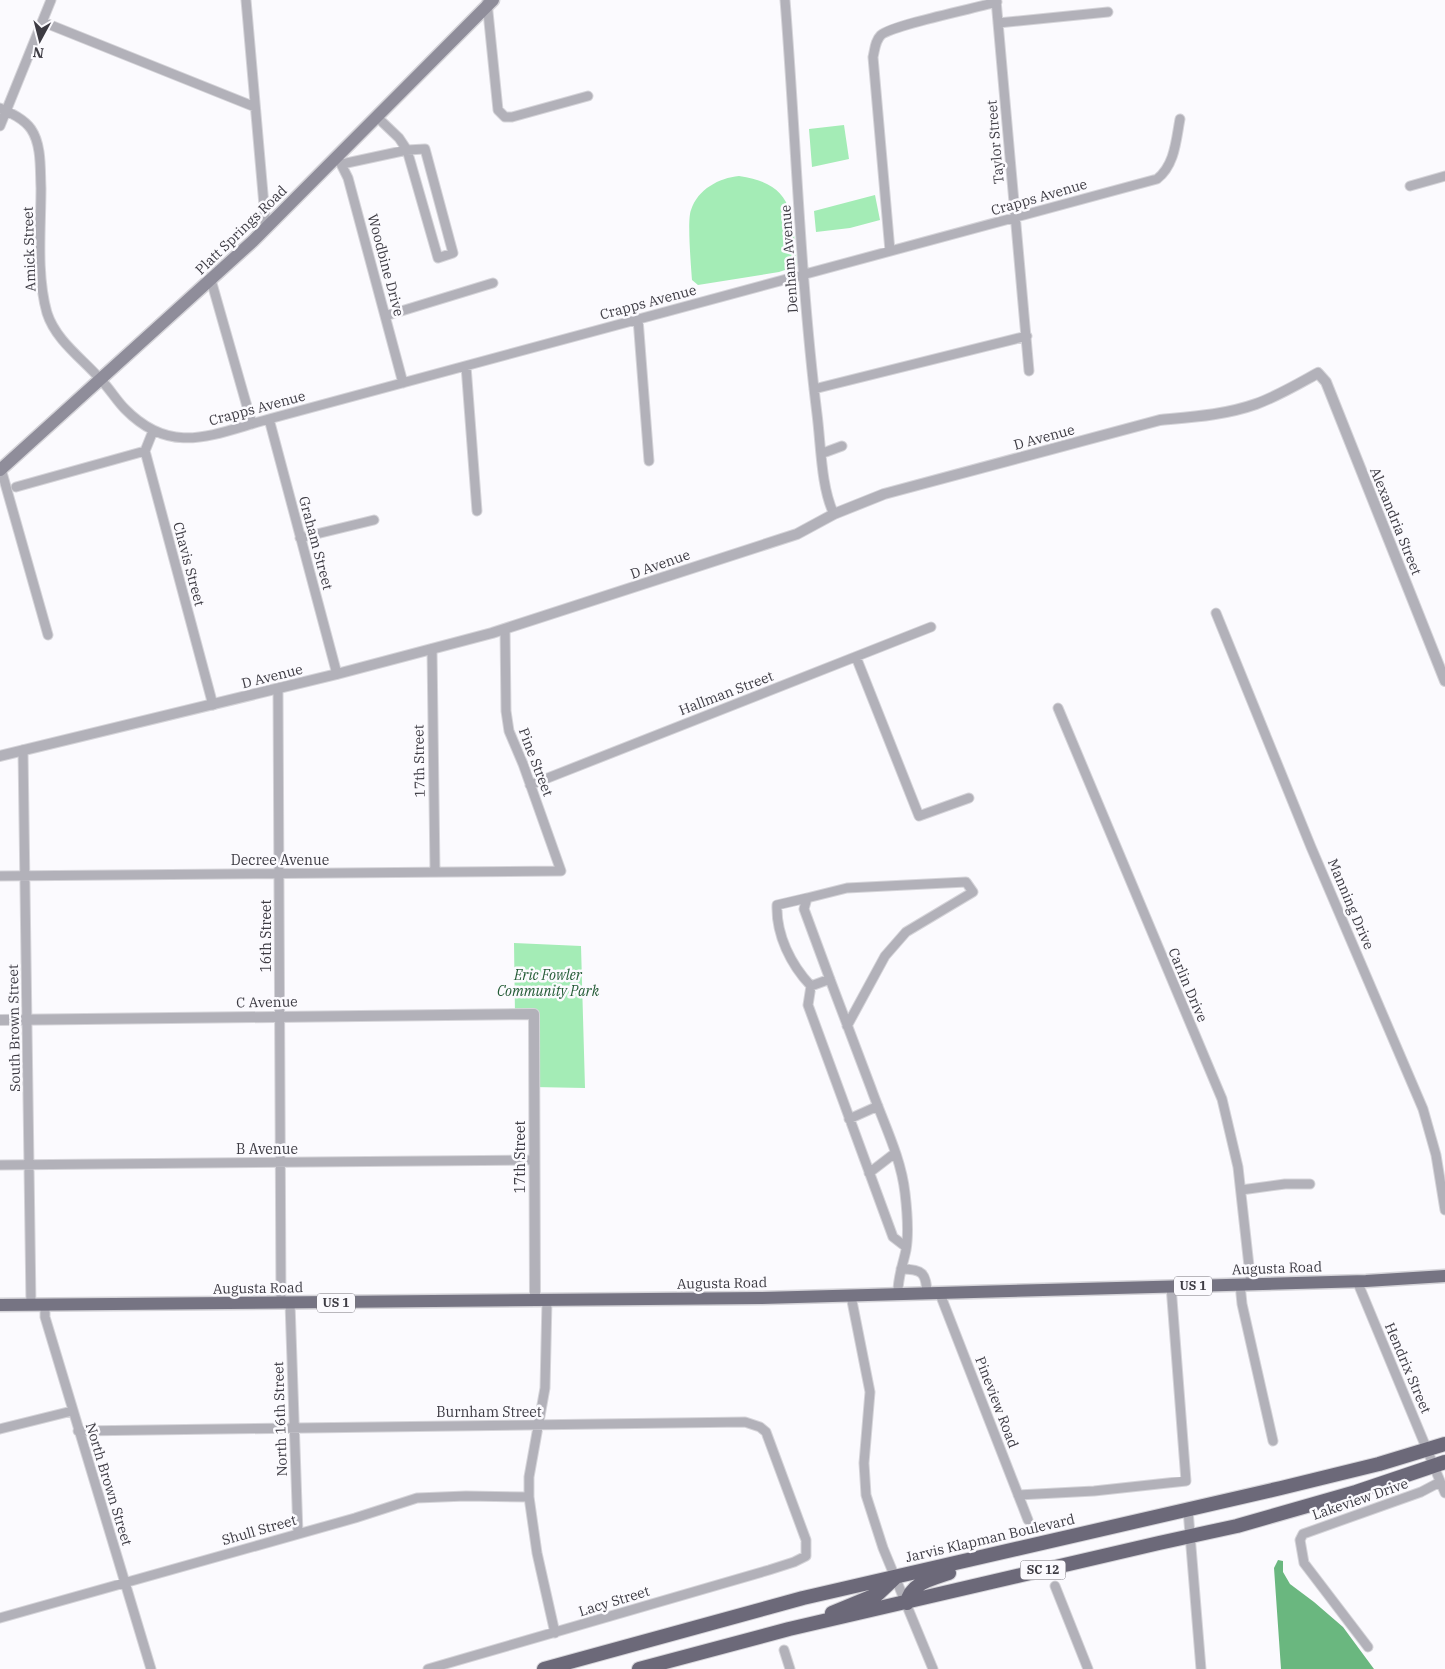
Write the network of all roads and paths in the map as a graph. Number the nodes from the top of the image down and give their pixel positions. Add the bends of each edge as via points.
1 (51, 0) edge
2 (246, 0) edge
3 (785, 0) edge
4 (996, 1) edge
5 (489, 2) edge
6 (1108, 12) dead end
7 (43, 22) junction
8 (998, 23) junction
9 (588, 96) dead end
10 (255, 107) junction
11 (3, 110) edge
12 (377, 117) junction
13 (1180, 119) dead end
14 (0, 126) edge
15 (407, 150) junction
16 (340, 161) junction
17 (1445, 176) edge
18 (1410, 186) dead end
19 (1015, 218) junction
20 (266, 228) junction
21 (890, 251) junction
22 (804, 274) junction
23 (211, 280) junction
24 (492, 284) dead end
25 (385, 316) junction
26 (638, 319) junction
27 (1027, 336) junction
28 (466, 366) junction
29 (1029, 371) dead end
30 (1318, 373) joint
31 (101, 379) junction
32 (403, 383) junction
33 (814, 389) junction
34 (269, 420) junction
35 (252, 424) junction
36 (153, 431) junction
37 (842, 446) dead end
38 (145, 451) junction
39 (823, 453) junction
40 (649, 462) dead end
41 (1, 469) edge
42 (16, 487) dead end
43 (477, 511) dead end
44 (834, 514) junction
45 (374, 520) dead end
46 (300, 538) junction
47 (1216, 613) dead end
48 (931, 627) dead end
49 (506, 629) junction
50 (48, 635) dead end
51 (432, 649) junction
52 (856, 657) junction
53 (337, 674) junction
54 (1445, 681) edge
55 (278, 689) junction
56 (213, 705) junction
57 (1058, 708) dead end
58 (23, 750) junction
59 (0, 756) edge
60 (530, 785) junction
61 (969, 798) dead end
62 (561, 871) joint
63 (435, 872) junction
64 (279, 874) junction
65 (0, 876) edge
66 (25, 876) junction
67 (807, 898) junction
68 (830, 979) junction
69 (811, 986) junction
70 (534, 1014) joint
71 (280, 1016) junction
72 (28, 1019) junction
73 (0, 1020) edge
74 (848, 1026) junction
75 (878, 1106) junction
76 (850, 1119) junction
77 (895, 1153) junction
78 (534, 1160) junction
79 (281, 1163) junction
80 (30, 1164) junction
81 (0, 1165) edge
82 (869, 1173) junction
83 (1310, 1184) dead end
84 (1241, 1190) junction
85 (1445, 1210) edge
86 (906, 1247) junction
87 (901, 1269) junction
88 (1445, 1276) edge
89 (1356, 1281) junction
90 (1245, 1284) junction
91 (1171, 1286) junction
92 (927, 1294) junction
93 (940, 1294) junction
94 (898, 1295) junction
95 (851, 1296) junction
96 (541, 1300) junction
97 (286, 1303) junction
98 (0, 1305) edge
99 (31, 1305) junction
100 (44, 1305) junction
101 (72, 1411) junction
102 (538, 1425) junction
103 (294, 1427) junction
104 (0, 1429) edge
105 (78, 1432) junction
106 (1273, 1441) dead end
107 (1445, 1444) edge
108 (1427, 1450) junction
109 (1439, 1464) edge
110 (1440, 1482) junction
111 (1445, 1493) edge
112 (1018, 1495) junction
113 (529, 1498) junction
114 (1188, 1510) junction
115 (1028, 1520) dead end
116 (298, 1534) junction
117 (1190, 1536) junction
118 (1003, 1552) junction
119 (806, 1556) joint
120 (896, 1577) junction
121 (124, 1582) junction
122 (1055, 1586) dead end
123 (906, 1602) junction
124 (0, 1618) edge
125 (789, 1629) junction
126 (555, 1632) junction
127 (1368, 1647) dead end
128 (784, 1650) dead end
129 (151, 1669) edge
130 (428, 1669) edge
131 (544, 1669) edge
132 (639, 1669) edge
133 (790, 1669) edge
134 (933, 1669) edge
135 (1088, 1669) edge
136 (1201, 1669) edge

1 - 7 street
2 - 10 street
3 - 22 street, Denham Avenue
4 - 8 street, Taylor Street
4 - 21 street via 897,27 876,42 873,56
5 - 9 street via 498,110 504,117 512,118
5 - 12 main road, Platt Springs Road
6 - 8 street
7 - 10 street
7 - 11 street
8 - 19 street, Taylor Street
10 - 20 street
11 - 14 street
11 - 31 street, Amick Street via 32,130 38,149 42,278 47,312 59,335
12 - 15 street
12 - 16 main road, Platt Springs Road
13 - 19 street, Crapps Avenue via 1171,161 1157,179
15 - 15 street via 425,149 453,253 438,258
15 - 16 street
16 - 20 main road, Platt Springs Road
16 - 25 street, Woodbine Drive via 348,178
17 - 18 street
19 - 21 street, Crapps Avenue
19 - 27 street, Taylor Street
20 - 23 main road, Platt Springs Road
21 - 22 street, Crapps Avenue
22 - 26 street, Crapps Avenue
22 - 33 street, Denham Avenue
23 - 31 main road, Platt Springs Road
23 - 35 street
24 - 25 street
25 - 32 street, Woodbine Drive
26 - 28 street, Crapps Avenue
26 - 40 street
27 - 29 street, Taylor Street
27 - 33 street
28 - 32 street, Crapps Avenue
28 - 43 street
30 - 44 street, D Avenue via 1243,408 1160,420 904,488
30 - 54 street, Alexandria Street via 1326,382
31 - 36 street, Crapps Avenue via 124,408
31 - 41 main road, Platt Springs Road
32 - 34 street, Crapps Avenue
33 - 39 street, Denham Avenue
34 - 35 street, Crapps Avenue
34 - 46 street, Graham Street
35 - 36 street, Crapps Avenue via 185,439
36 - 38 street
37 - 39 street
38 - 42 street
38 - 56 street, Chavis Street
39 - 44 street, Denham Avenue via 825,496
41 - 50 street
44 - 49 street, D Avenue via 797,534
45 - 46 street
46 - 53 street, Graham Street
47 - 85 street, Manning Drive via 1423,1109 1436,1155
48 - 52 street, Hallman Street
49 - 51 street, D Avenue
49 - 60 street, Pine Street via 507,721
51 - 53 street, D Avenue
51 - 63 street, 17th Street
52 - 60 street, Hallman Street
52 - 61 street via 919,816
53 - 55 street, D Avenue
55 - 56 street, D Avenue
55 - 64 street, 16th Street
56 - 58 street, D Avenue
57 - 84 street, Carlin Drive via 1222,1099
58 - 59 street, D Avenue
58 - 66 street, South Brown Street
60 - 62 street, Pine Street
62 - 63 street, Decree Avenue
63 - 64 street, Decree Avenue
64 - 66 street, Decree Avenue
64 - 71 street, 16th Street
65 - 66 street, Decree Avenue
66 - 72 street, South Brown Street
67 - 68 street via 804,909
67 - 69 street via 777,905 776,918 787,952
67 - 74 street via 847,888 966,882 973,892 906,932 885,956
68 - 69 street
68 - 74 street
69 - 76 street via 808,1005
70 - 71 street, C Avenue
70 - 78 street, 17th Street
71 - 72 street, C Avenue
71 - 79 street, 16th Street
72 - 73 street, C Avenue
72 - 80 street, South Brown Street
74 - 75 street
75 - 76 street
75 - 77 street
76 - 82 street
77 - 82 street
77 - 86 street via 905,1193
78 - 79 street, B Avenue
78 - 96 street, 17th Street
79 - 80 street, B Avenue
79 - 97 street, 16th Street
80 - 81 street, B Avenue
80 - 99 street, South Brown Street
82 - 86 street via 893,1237
83 - 84 street
84 - 90 street, Carlin Drive
86 - 87 street
87 - 92 street via 922,1272
87 - 94 street
88 - 89 main road, Augusta Road / US 1
89 - 90 main road, Augusta Road / US 1
89 - 108 street, Hendrix Street
90 - 91 main road, Augusta Road / US 1
90 - 106 street via 1242,1304
91 - 93 main road, Augusta Road / US 1
91 - 112 street via 1186,1481
92 - 93 main road, Augusta Road / US 1
92 - 94 main road, Augusta Road / US 1
93 - 112 street, Pineview Road
94 - 95 main road, Augusta Road / US 1
95 - 96 main road, Augusta Road / US 1
95 - 120 street via 870,1392 864,1487 875,1526
96 - 97 main road, Augusta Road / US 1
96 - 102 street via 545,1388
97 - 100 main road, Augusta Road / US 1
97 - 103 street, North 16th Street
98 - 99 main road, Augusta Road / US 1
99 - 100 main road, Augusta Road / US 1
100 - 101 street, North Brown Street
101 - 104 street
101 - 105 street, North Brown Street
102 - 103 street, Burnham Street
102 - 113 street via 529,1477
102 - 119 street, Burnham Street via 753,1423 769,1439 806,1540
103 - 105 street, Burnham Street
103 - 116 street, North 16th Street
105 - 121 street, North Brown Street
107 - 108 highway, Jarvis Klapman Boulevard / SC 12
108 - 109 street, Hendrix Street
108 - 114 highway, Jarvis Klapman Boulevard / SC 12
109 - 110 street, Hendrix Street
109 - 117 highway, SC 12 via 1269,1518
110 - 111 street, Hendrix Street
110 - 127 street, Lakeview Drive via 1421,1492 1303,1534 1300,1540 1304,1562
112 - 115 street, Pineview Road
113 - 116 street, Shull Street via 425,1496
113 - 126 street via 537,1553
114 - 117 street
114 - 118 highway, Jarvis Klapman Boulevard / SC 12
116 - 121 street, Shull Street
117 - 123 highway, SC 12
117 - 136 street
118 - 120 highway, Jarvis Klapman Boulevard / SC 12
118 - 123 highway via 921,1584 912,1589
119 - 126 street, Lacy Street via 769,1570
120 - 123 street
120 - 125 highway via 884,1591 872,1597
120 - 131 highway, Jarvis Klapman Boulevard / SC 12 via 736,1615
121 - 124 street, Shull Street
121 - 129 street, North Brown Street
122 - 135 street
123 - 125 highway, SC 12
123 - 134 street
125 - 132 highway, SC 12
126 - 130 street, Lacy Street
128 - 133 street

